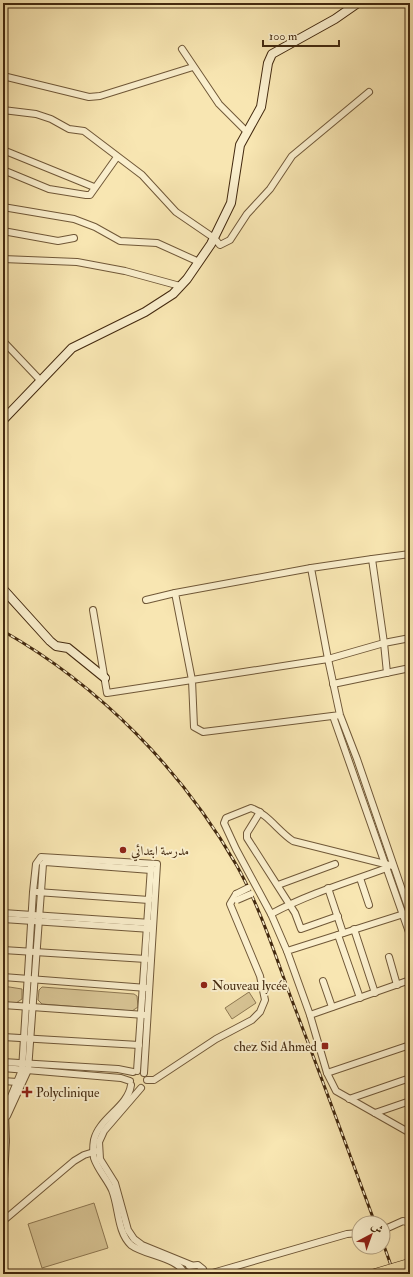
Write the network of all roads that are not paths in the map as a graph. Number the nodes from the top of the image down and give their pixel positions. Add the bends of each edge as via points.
1 (358, 3) edge
2 (182, 49) dead end
3 (193, 67) junction
4 (3, 76) edge
5 (369, 92) dead end
6 (3, 110) edge
7 (247, 132) junction
8 (3, 150) edge
9 (117, 157) junction
10 (3, 170) edge
11 (94, 187) junction
12 (3, 208) edge
13 (3, 231) edge
14 (74, 238) dead end
15 (214, 238) junction
16 (3, 259) edge
17 (199, 262) junction
18 (180, 286) junction
19 (3, 341) edge
20 (40, 380) junction
21 (3, 420) edge
22 (410, 554) edge
23 (372, 559) junction
24 (312, 568) junction
25 (3, 589) edge
26 (175, 593) junction
27 (146, 600) dead end
28 (93, 610) dead end
29 (410, 638) edge
30 (384, 643) junction
31 (328, 659) junction
32 (410, 668) edge
33 (386, 673) junction
34 (105, 678) junction
35 (192, 680) junction
36 (333, 684) junction
37 (340, 715) junction
38 (333, 716) junction
39 (260, 812) junction
40 (335, 864) dead end
41 (389, 866) junction
42 (151, 867) junction
43 (360, 878) junction
44 (278, 885) junction
45 (257, 888) junction
46 (328, 888) junction
47 (249, 891) junction
48 (37, 892) junction
49 (149, 900) junction
50 (288, 904) junction
51 (370, 904) dead end
52 (232, 910) junction
53 (3, 913) edge
54 (408, 913) edge
55 (271, 914) junction
56 (338, 916) junction
57 (31, 918) junction
58 (3, 919) edge
59 (38, 919) junction
60 (151, 926) junction
61 (354, 929) junction
62 (341, 934) junction
63 (410, 935) edge
64 (3, 950) edge
65 (287, 951) junction
66 (33, 952) junction
67 (388, 957) dead end
68 (146, 959) junction
69 (3, 977) edge
70 (31, 979) junction
71 (410, 980) edge
72 (323, 981) dead end
73 (397, 985) junction
74 (147, 988) junction
75 (375, 993) junction
76 (360, 998) junction
77 (3, 1005) edge
78 (29, 1007) junction
79 (332, 1007) junction
80 (145, 1015) junction
81 (310, 1015) junction
82 (3, 1037) edge
83 (27, 1038) junction
84 (139, 1045) junction
85 (410, 1045) edge
86 (3, 1062) edge
87 (25, 1066) junction
88 (3, 1068) edge
89 (135, 1072) junction
90 (327, 1072) junction
91 (144, 1073) junction
92 (410, 1078) edge
93 (147, 1080) junction
94 (3, 1081) edge
95 (17, 1082) junction
96 (131, 1083) junction
97 (141, 1088) junction
98 (349, 1099) junction
99 (410, 1101) edge
100 (4, 1111) edge
101 (375, 1113) junction
102 (6, 1119) junction
103 (410, 1133) edge
104 (5, 1141) edge
105 (96, 1151) junction
106 (4, 1173) edge
107 (3, 1195) edge
108 (3, 1198) edge
109 (3, 1221) edge
110 (410, 1223) edge
111 (391, 1226) edge
112 (351, 1233) edge
113 (410, 1263) edge
114 (192, 1265) junction
115 (184, 1274) edge
116 (205, 1274) edge
117 (209, 1274) edge
118 (373, 1274) edge

1 - 7 street via 272,54 268,63 261,107
2 - 3 street
3 - 4 street via 100,96 89,97
3 - 7 street via 219,104
5 - 15 street via 292,156 230,240 220,245
6 - 9 street via 36,114 69,129 84,132
7 - 15 street via 240,145 231,203
8 - 11 street
9 - 11 street
9 - 15 street via 142,175 176,212
10 - 11 street via 49,189 73,194 90,195
12 - 17 street via 74,219 120,241 157,243
13 - 14 street via 58,241
15 - 17 street
16 - 18 street via 77,262 126,271
17 - 18 street
18 - 20 street via 163,302 72,348
19 - 20 street
20 - 21 street
22 - 23 street
23 - 24 street
23 - 30 street
24 - 26 street
24 - 31 street
25 - 34 street via 50,641 56,646 68,648
26 - 27 street
26 - 35 street
28 - 34 street
29 - 30 street
30 - 31 street
30 - 33 street
31 - 35 street
31 - 36 street
32 - 33 street
33 - 36 street
34 - 35 street via 107,694
35 - 38 street via 194,727 203,732
36 - 37 street
37 - 38 street
37 - 41 street via 357,759
38 - 41 street
39 - 41 street via 293,841
39 - 44 street via 247,833 247,838
39 - 45 street via 251,808 226,818 224,823
40 - 44 street
41 - 43 street
41 - 54 street
42 - 48 street via 41,857 36,864
42 - 49 street
42 - 60 street via 157,864
43 - 46 street
43 - 51 street
44 - 50 street
45 - 47 street
45 - 55 street
46 - 50 street
46 - 56 street
47 - 52 street, bridge via 237,900
47 - 52 street, bridge via 236,894 230,904
48 - 49 street
48 - 57 street
48 - 59 street
49 - 60 street
50 - 55 street
50 - 56 street via 295,913 301,929
52 - 93 street via 260,976 265,1000 260,1012 252,1020 216,1039 154,1080
53 - 57 street
54 - 61 street
54 - 63 street
55 - 65 street
56 - 62 street
57 - 58 street
57 - 59 street
57 - 66 street
59 - 60 street
59 - 66 street
60 - 68 street
60 - 74 street
61 - 62 street
61 - 75 street
62 - 65 street
62 - 76 street
64 - 66 street
65 - 81 street
66 - 68 street
66 - 70 street
67 - 73 street
68 - 74 street
69 - 70 street
70 - 74 street
70 - 78 street
70 - 78 street via 27,988
71 - 73 street
72 - 79 street
73 - 75 street
74 - 80 street
75 - 76 street
76 - 79 street
77 - 78 street
78 - 80 street
78 - 83 street
79 - 81 street
80 - 84 street
80 - 91 street
81 - 90 street
82 - 83 street
83 - 84 street
83 - 87 street
84 - 89 street
85 - 90 street
86 - 87 street
87 - 88 street
87 - 89 street via 118,1069
87 - 95 street
87 - 96 street via 121,1078
87 - 102 street
89 - 91 street
89 - 96 street via 130,1076
90 - 98 street via 336,1091
91 - 93 street
92 - 98 street
93 - 97 street
94 - 95 street
95 - 100 street
96 - 97 street via 136,1088
96 - 105 street via 124,1100 96,1133
97 - 105 street via 104,1131
98 - 101 street
99 - 101 street
100 - 102 street
101 - 103 street
102 - 104 street
104 - 106 street
105 - 109 street via 74,1161
105 - 114 street via 117,1189 131,1235 142,1245
105 - 115 street via 97,1166 113,1192 123,1232 128,1241 174,1264 183,1270
106 - 107 street
107 - 108 street
110 - 111 street via 403,1221
112 - 117 street
113 - 118 main road, bridge
114 - 115 street
114 - 116 street via 201,1267

